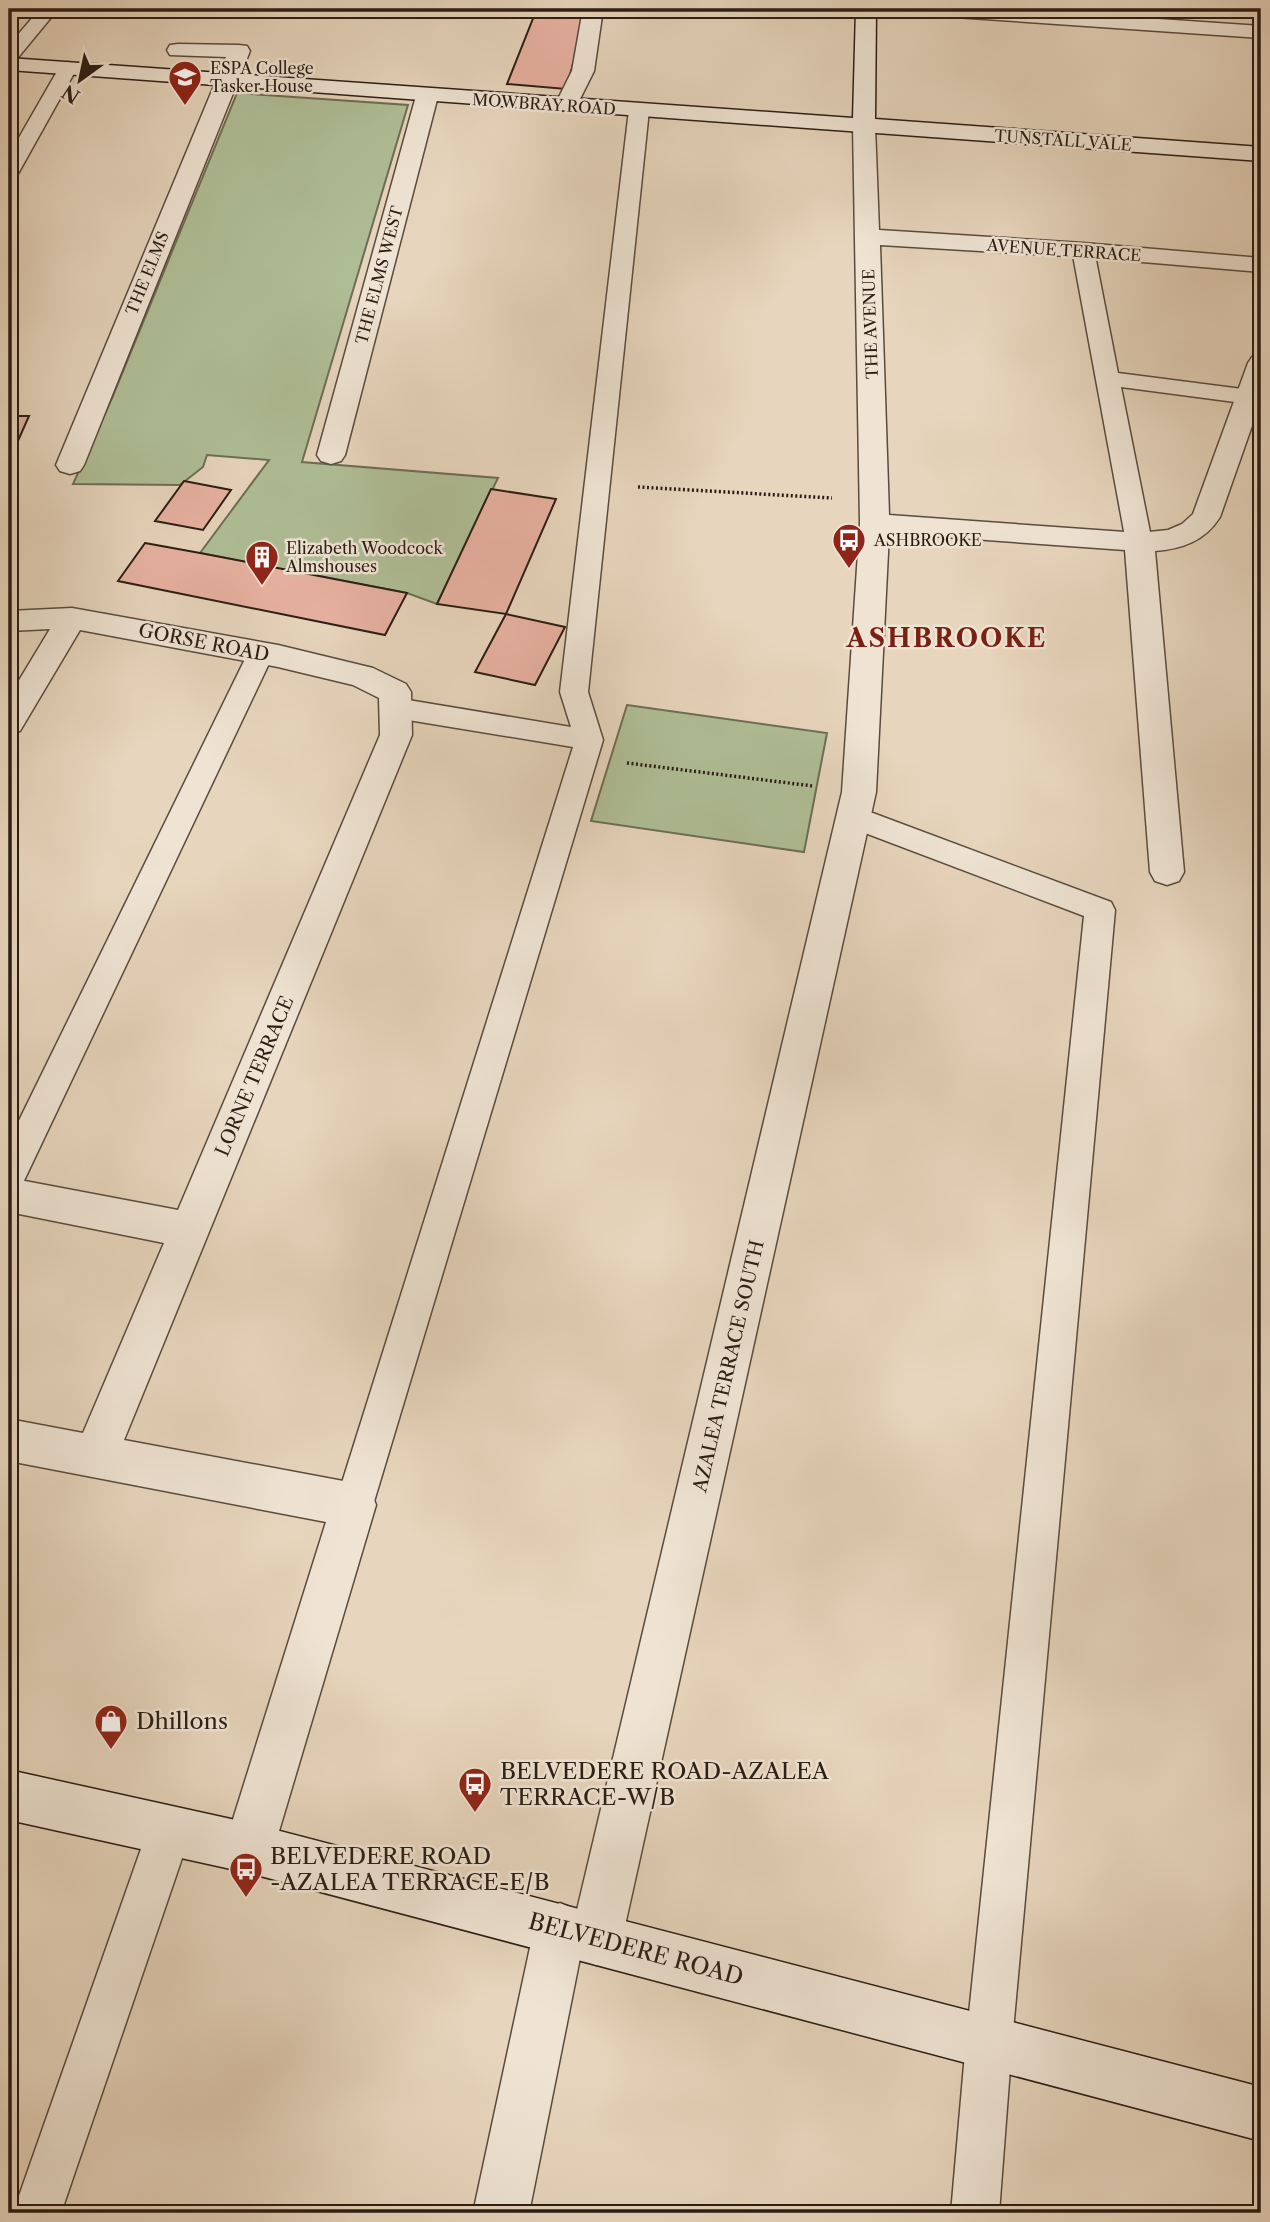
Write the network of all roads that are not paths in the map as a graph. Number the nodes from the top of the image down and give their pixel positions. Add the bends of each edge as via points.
1 (49, 9) edge
2 (593, 9) edge
3 (866, 9) edge
4 (925, 9) edge
5 (1117, 15) edge
6 (1261, 32) edge
7 (178, 50) dead end
8 (9, 56) edge
9 (9, 64) edge
10 (68, 68) junction
11 (225, 80) junction
12 (426, 96) junction
13 (566, 105) junction
14 (639, 110) junction
15 (864, 126) junction
16 (1261, 154) edge
17 (10, 169) edge
18 (867, 237) junction
19 (1083, 250) junction
20 (1261, 265) edge
21 (1261, 363) edge
22 (1109, 379) junction
23 (1252, 408) edge
24 (331, 455) dead end
25 (70, 465) dead end
26 (875, 512) junction
27 (1139, 542) junction
28 (72, 618) junction
29 (9, 621) edge
30 (261, 653) junction
31 (396, 700) junction
32 (9, 723) edge
33 (586, 749) junction
34 (857, 805) junction
35 (1167, 872) dead end
36 (9, 1176) edge
37 (9, 1195) edge
38 (190, 1230) junction
39 (9, 1440) edge
40 (95, 1457) junction
41 (354, 1506) junction
42 (9, 1795) edge
43 (170, 1829) junction
44 (249, 1848) junction
45 (578, 1934) junction
46 (989, 2042) junction
47 (1261, 2114) edge
48 (37, 2213) edge
49 (500, 2213) edge
50 (975, 2213) edge

1 - 8 lane
2 - 13 street via 583,71
3 - 15 street, THE AVENUE
4 - 5 street
5 - 6 street
7 - 11 street, THE ELMS via 239,51
9 - 10 street, MOWBRAY ROAD
10 - 11 street, MOWBRAY ROAD
10 - 17 lane
11 - 12 street, MOWBRAY ROAD
11 - 25 street, THE ELMS
12 - 13 street, MOWBRAY ROAD
12 - 24 street, THE ELMS WEST
13 - 14 street, MOWBRAY ROAD
14 - 15 street, MOWBRAY ROAD
14 - 33 lane via 574,692
15 - 16 street, TUNSTALL VALE
15 - 18 street, THE AVENUE
18 - 19 street, AVENUE TERRACE
18 - 26 street, THE AVENUE
19 - 20 street, AVENUE TERRACE
19 - 22 lane
21 - 23 street
22 - 23 lane
22 - 27 lane
23 - 27 street via 1199,527 1172,540
26 - 27 street
26 - 34 street, THE AVENUE
27 - 35 street
28 - 29 street, GORSE ROAD
28 - 30 street, GORSE ROAD
28 - 32 street
30 - 31 street, GORSE ROAD via 362,676
30 - 36 lane
31 - 33 lane
31 - 38 street, LORNE TERRACE via 397,735
33 - 41 lane
34 - 45 street, AZALEA TERRACE SOUTH
34 - 46 lane via 1100,910
37 - 38 street
38 - 40 street, LORNE TERRACE
39 - 40 street
40 - 41 street
41 - 44 street
42 - 43 street, BELVEDERE ROAD
43 - 44 street, BELVEDERE ROAD
43 - 48 lane
44 - 45 street, BELVEDERE ROAD
45 - 46 street, BELVEDERE ROAD
45 - 49 street, AZALEA TERRACE SOUTH
46 - 47 street, BELVEDERE ROAD
46 - 50 lane

